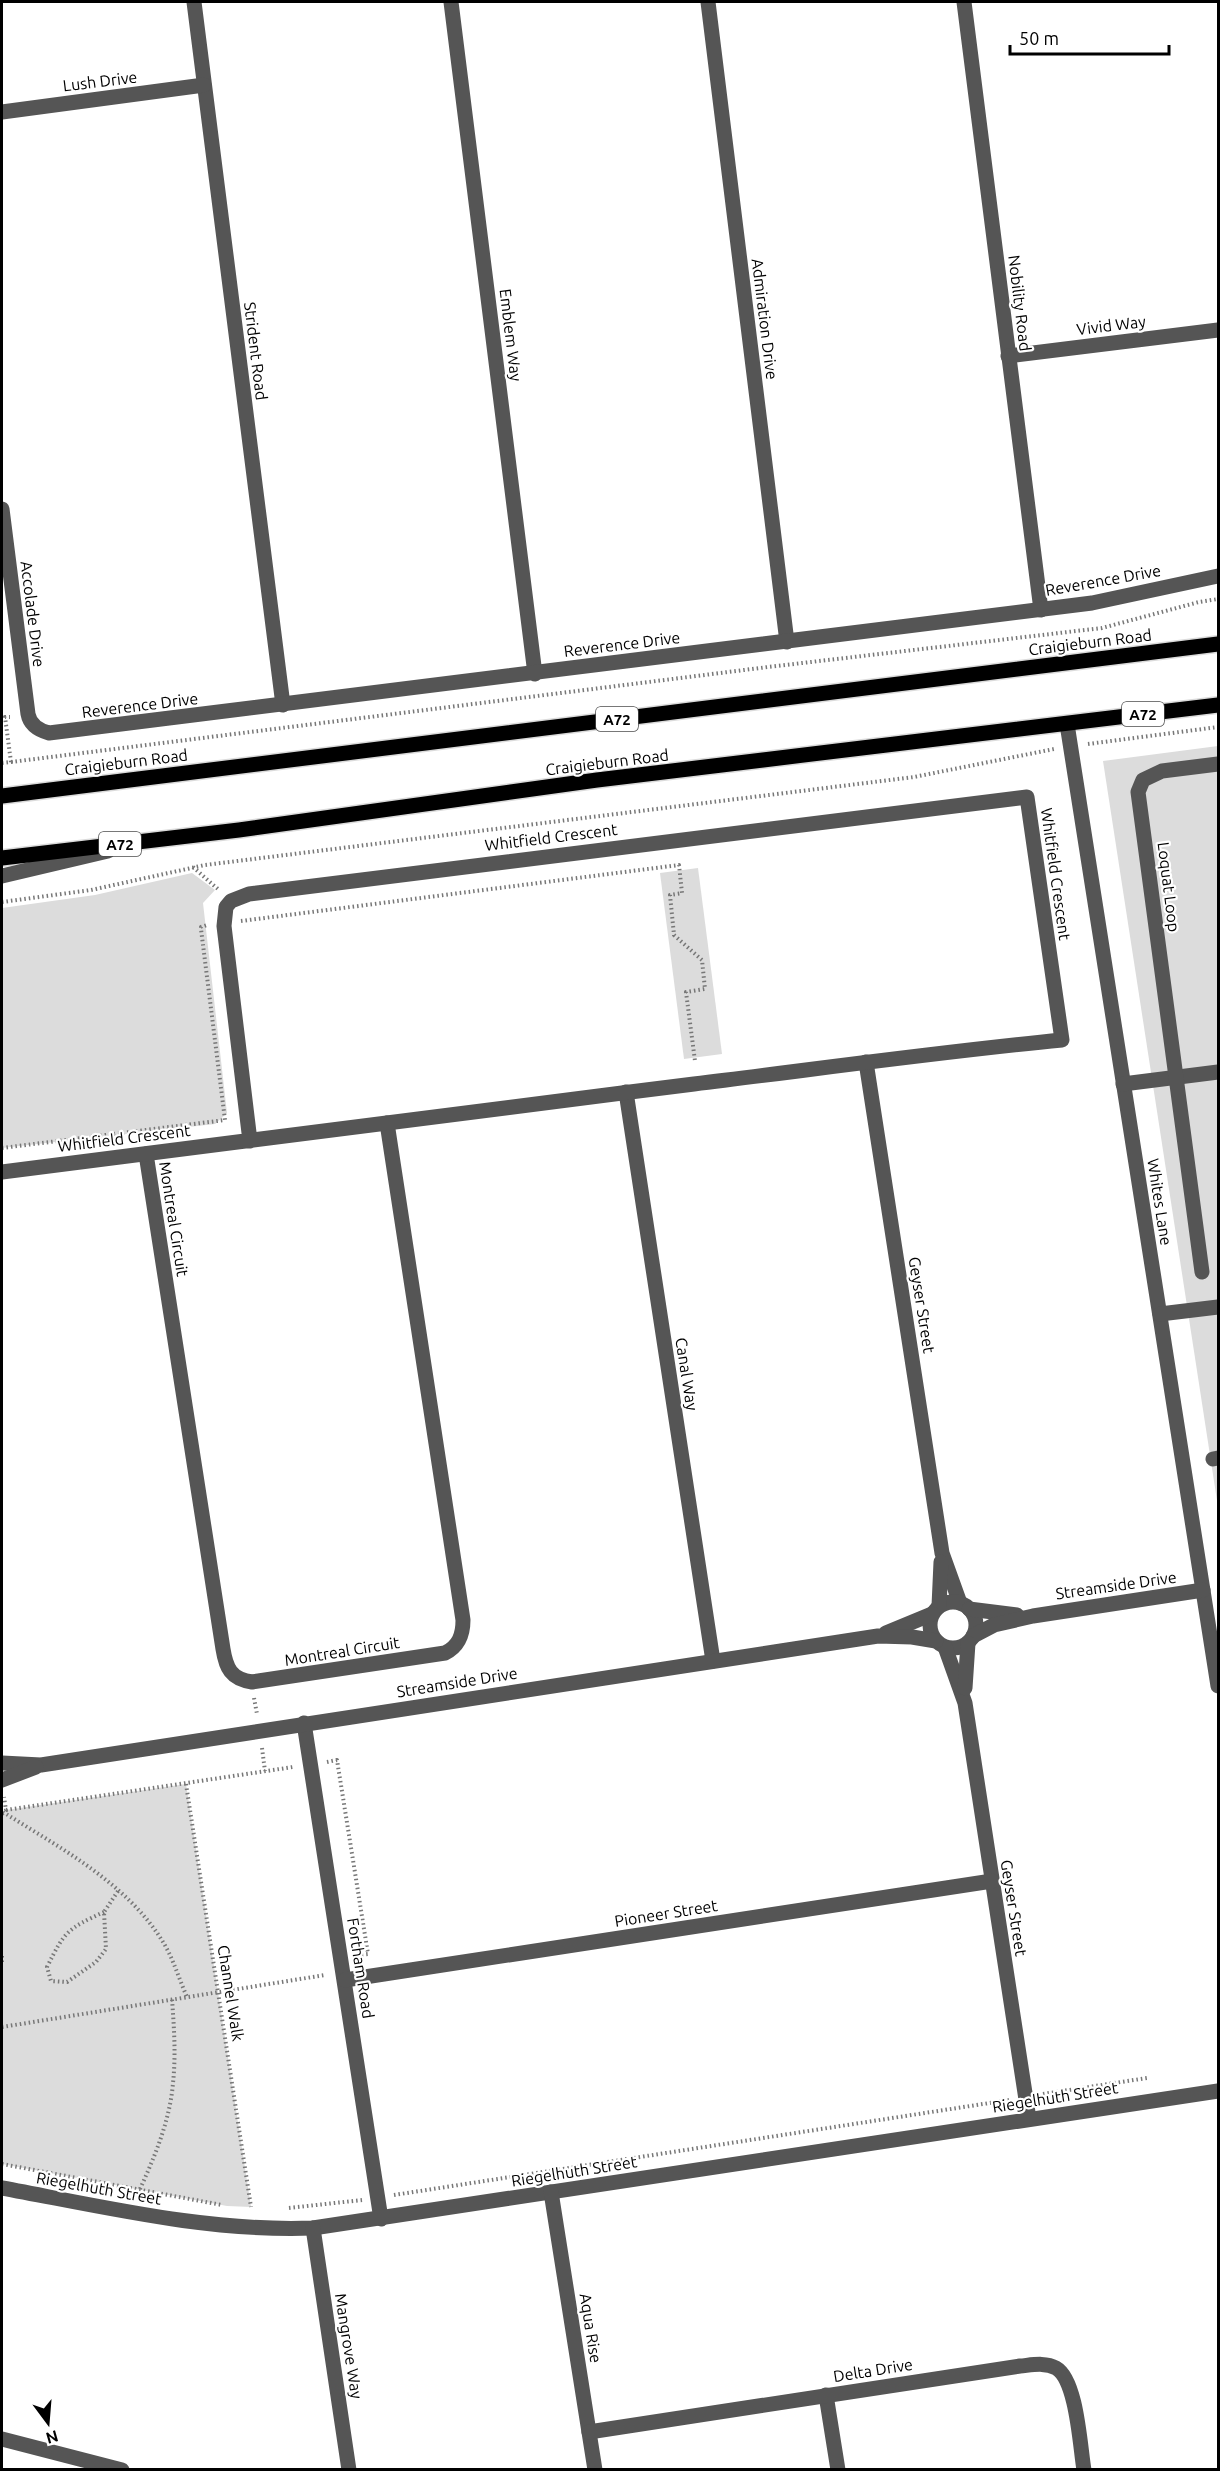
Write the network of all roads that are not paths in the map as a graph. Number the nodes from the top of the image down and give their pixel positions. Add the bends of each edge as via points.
1 (194, 2) edge
2 (451, 2) edge
3 (708, 2) edge
4 (964, 2) edge
5 (204, 85) junction
6 (2, 112) edge
7 (1218, 330) edge
8 (1008, 356) junction
9 (2, 509) edge
10 (1218, 576) edge
11 (1041, 610) junction
12 (787, 642) junction
13 (1218, 644) edge
14 (535, 674) junction
15 (283, 705) junction
16 (1218, 705) edge
17 (30, 718) joint
18 (1067, 724) junction
19 (1218, 764) edge
20 (2, 796) edge
21 (149, 841) junction
22 (2, 858) edge
23 (2, 876) edge
24 (866, 1062) junction
25 (1218, 1072) edge
26 (1175, 1077) junction
27 (1124, 1084) junction
28 (626, 1092) junction
29 (387, 1123) junction
30 (250, 1141) junction
31 (146, 1154) junction
32 (2, 1172) edge
33 (1202, 1272) dead end
34 (1218, 1307) edge
35 (1160, 1314) junction
36 (942, 1553) junction
37 (1203, 1590) junction
38 (965, 1606) junction
39 (936, 1610) junction
40 (1033, 1616) junction
41 (878, 1636) junction
42 (971, 1639) junction
43 (940, 1644) junction
44 (713, 1661) junction
45 (1218, 1686) edge
46 (965, 1703) junction
47 (304, 1723) junction
48 (2, 1763) edge
49 (41, 1765) junction
50 (2, 1780) edge
51 (992, 1881) junction
52 (345, 1980) junction
53 (1218, 2091) edge
54 (1029, 2119) junction
55 (2, 2188) edge
56 (551, 2192) junction
57 (381, 2219) junction
58 (313, 2228) junction
59 (826, 2395) junction
60 (589, 2432) junction
61 (2, 2439) edge
62 (122, 2469) edge
63 (349, 2469) edge
64 (595, 2469) edge
65 (838, 2469) edge
66 (1084, 2469) edge

1 - 5 street, Strident Road
2 - 14 street, Emblem Way
3 - 12 street, Admiration Drive
4 - 8 street, Nobility Road
5 - 6 street, Lush Drive
5 - 15 street, Strident Road
7 - 8 street, Vivid Way
8 - 11 street, Nobility Road
9 - 17 street, Accolade Drive
10 - 11 street, Reverence Drive via 1115,599
11 - 12 street, Reverence Drive
12 - 14 street, Reverence Drive
13 - 20 main road, Craigieburn Road / A72
14 - 15 street, Reverence Drive
15 - 17 street, Reverence Drive via 58,733 44,732
16 - 18 main road, Craigieburn Road / A72
18 - 21 main road, Craigieburn Road / A72 via 597,780
18 - 27 street, Whites Lane
19 - 26 street, Loquat Loop via 1162,771 1143,780 1138,792
21 - 22 main road, Craigieburn Road / A72
21 - 23 street
24 - 28 street, Whitfield Crescent
24 - 30 street, Whitfield Crescent via 1062,1040 1027,797 249,894 231,901 224,923
24 - 36 street, Geyser Street
25 - 26 street
26 - 27 street
26 - 33 street, Loquat Loop
27 - 35 street, Whites Lane
28 - 29 street, Whitfield Crescent
28 - 44 street, Canal Way
29 - 30 street, Whitfield Crescent
29 - 31 street, Montreal Circuit via 463,1631 456,1645 445,1653 252,1682 235,1677 224,1656
30 - 31 street, Whitfield Crescent
31 - 32 street, Whitfield Crescent
34 - 35 street
35 - 37 street, Whites Lane
36 - 38 street, Geyser Street
36 - 39 street, Geyser Street
37 - 40 street, Streamside Drive
37 - 45 street, Whites Lane
38 - 39 street via 953,1602
38 - 40 street, Streamside Drive
38 - 42 street via 976,1622
39 - 41 street, Streamside Drive
39 - 43 street via 930,1628
40 - 42 street, Streamside Drive via 994,1625
41 - 43 street, Streamside Drive via 912,1637
41 - 44 street, Streamside Drive
42 - 43 street via 957,1648
42 - 46 street, Geyser Street via 965,1663
43 - 46 street, Geyser Street
44 - 47 street, Streamside Drive
46 - 51 street, Geyser Street
47 - 49 street, Streamside Drive
47 - 52 street, Fortham Road
48 - 49 street, Streamside Drive
49 - 50 street, Streamside Drive
51 - 52 street, Pioneer Street
51 - 54 street, Geyser Street
52 - 57 street, Fortham Road
53 - 54 street, Riegelhuth Street
54 - 56 street, Riegelhuth Street
55 - 58 street, Riegelhuth Street via 226,2227
56 - 57 street, Riegelhuth Street
56 - 60 street, Aqua Rise
57 - 58 street, Riegelhuth Street
58 - 63 street, Mangrove Way
59 - 60 street, Delta Drive
59 - 65 street
59 - 66 street, Delta Drive via 1047,2364 1062,2372 1068,2385
60 - 64 street, Aqua Rise
61 - 62 street

